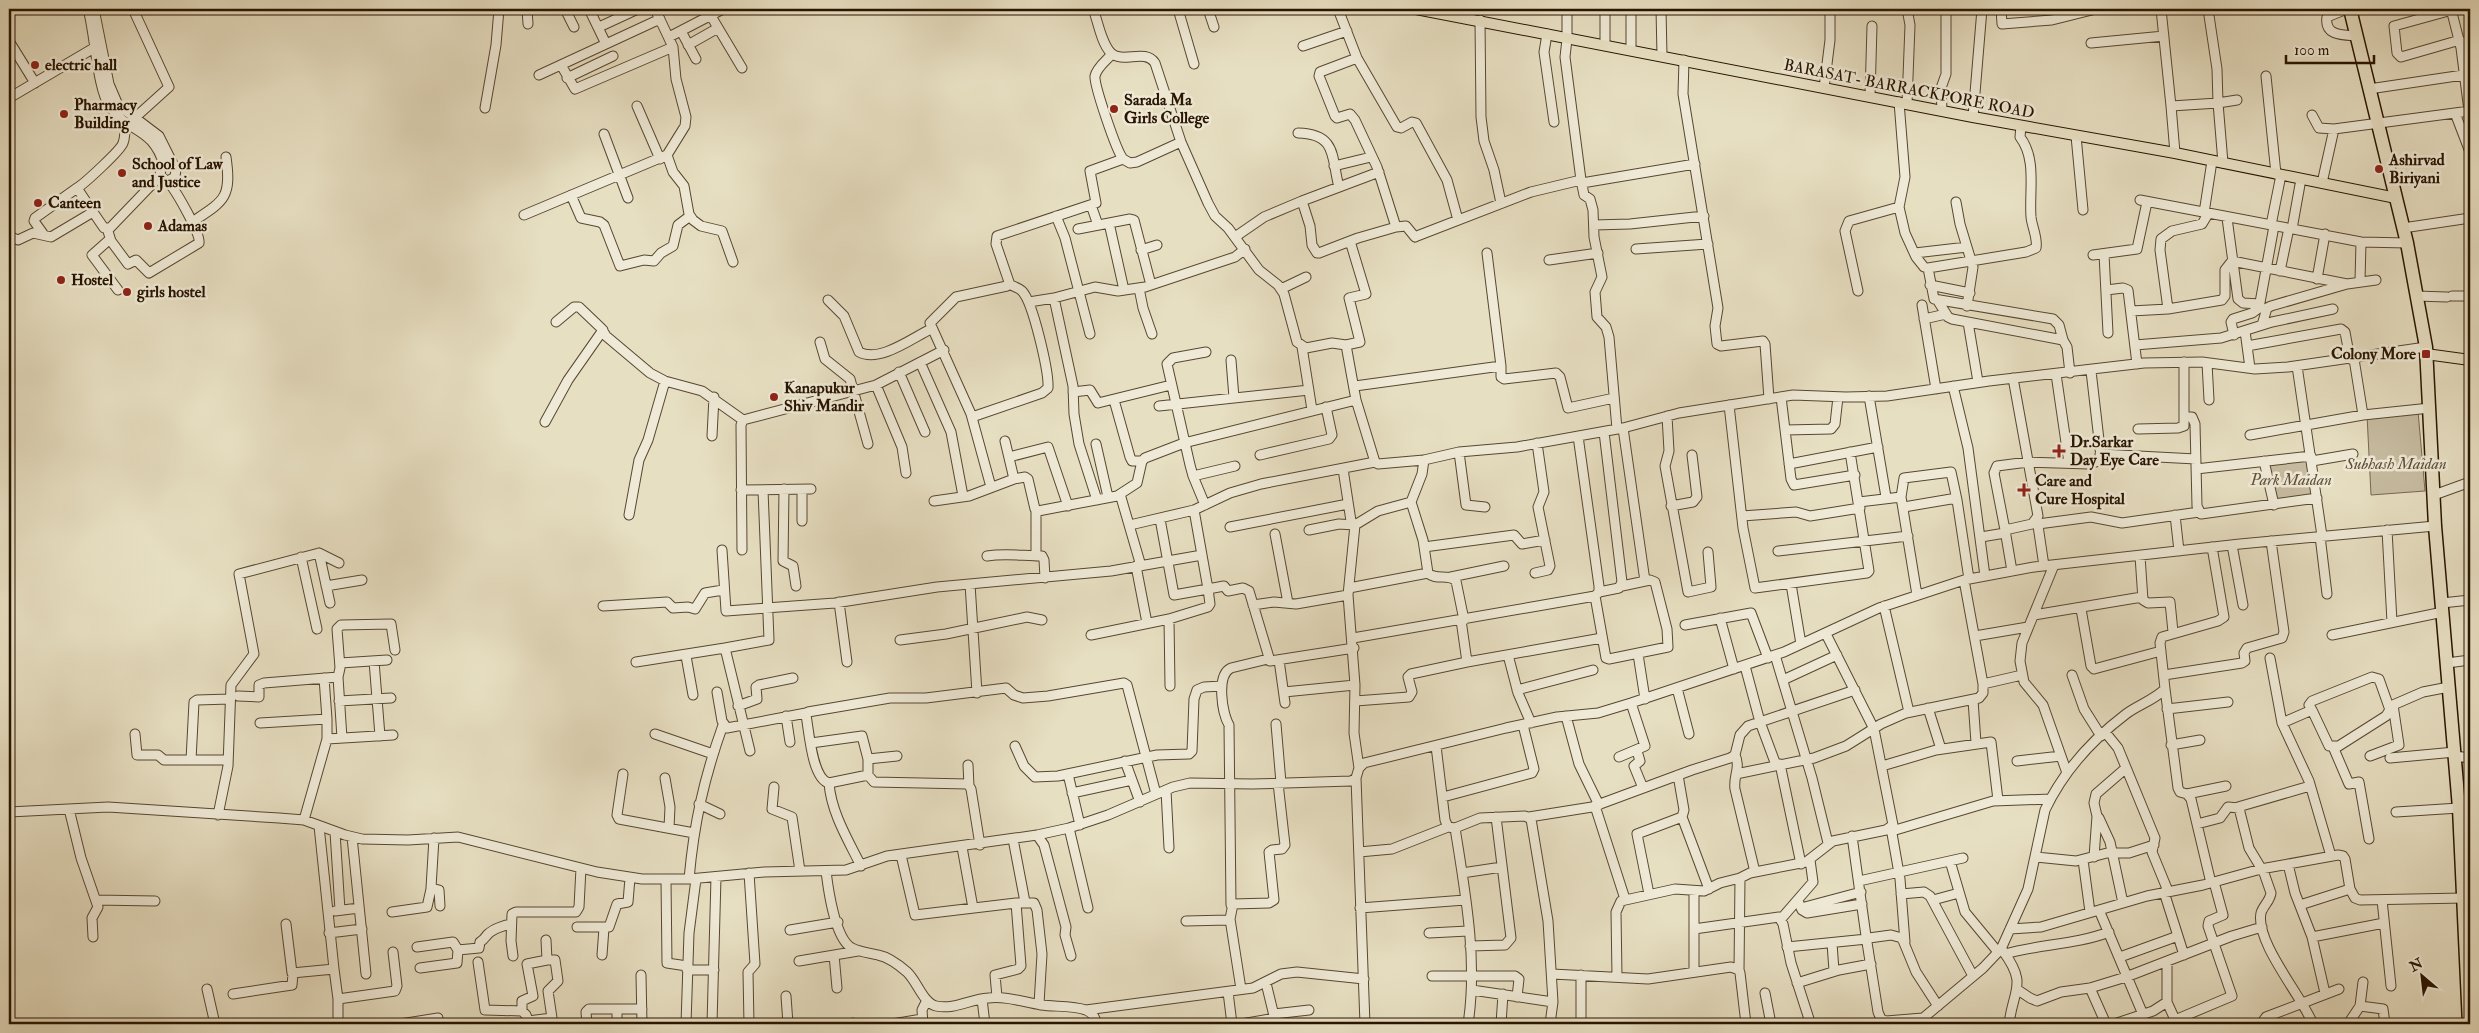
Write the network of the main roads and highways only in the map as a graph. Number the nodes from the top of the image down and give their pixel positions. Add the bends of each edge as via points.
1 (1416, 9) edge
2 (2349, 9) edge
3 (2396, 198) junction
4 (2426, 351) junction
5 (2470, 360) edge
6 (2468, 912) edge
7 (2469, 1024) edge

1 - 3 main road, BARASAT- BARRACKPORE ROAD
2 - 3 highway
3 - 4 highway
4 - 5 main road
4 - 6 highway via 2435,526 2464,898
6 - 7 highway

